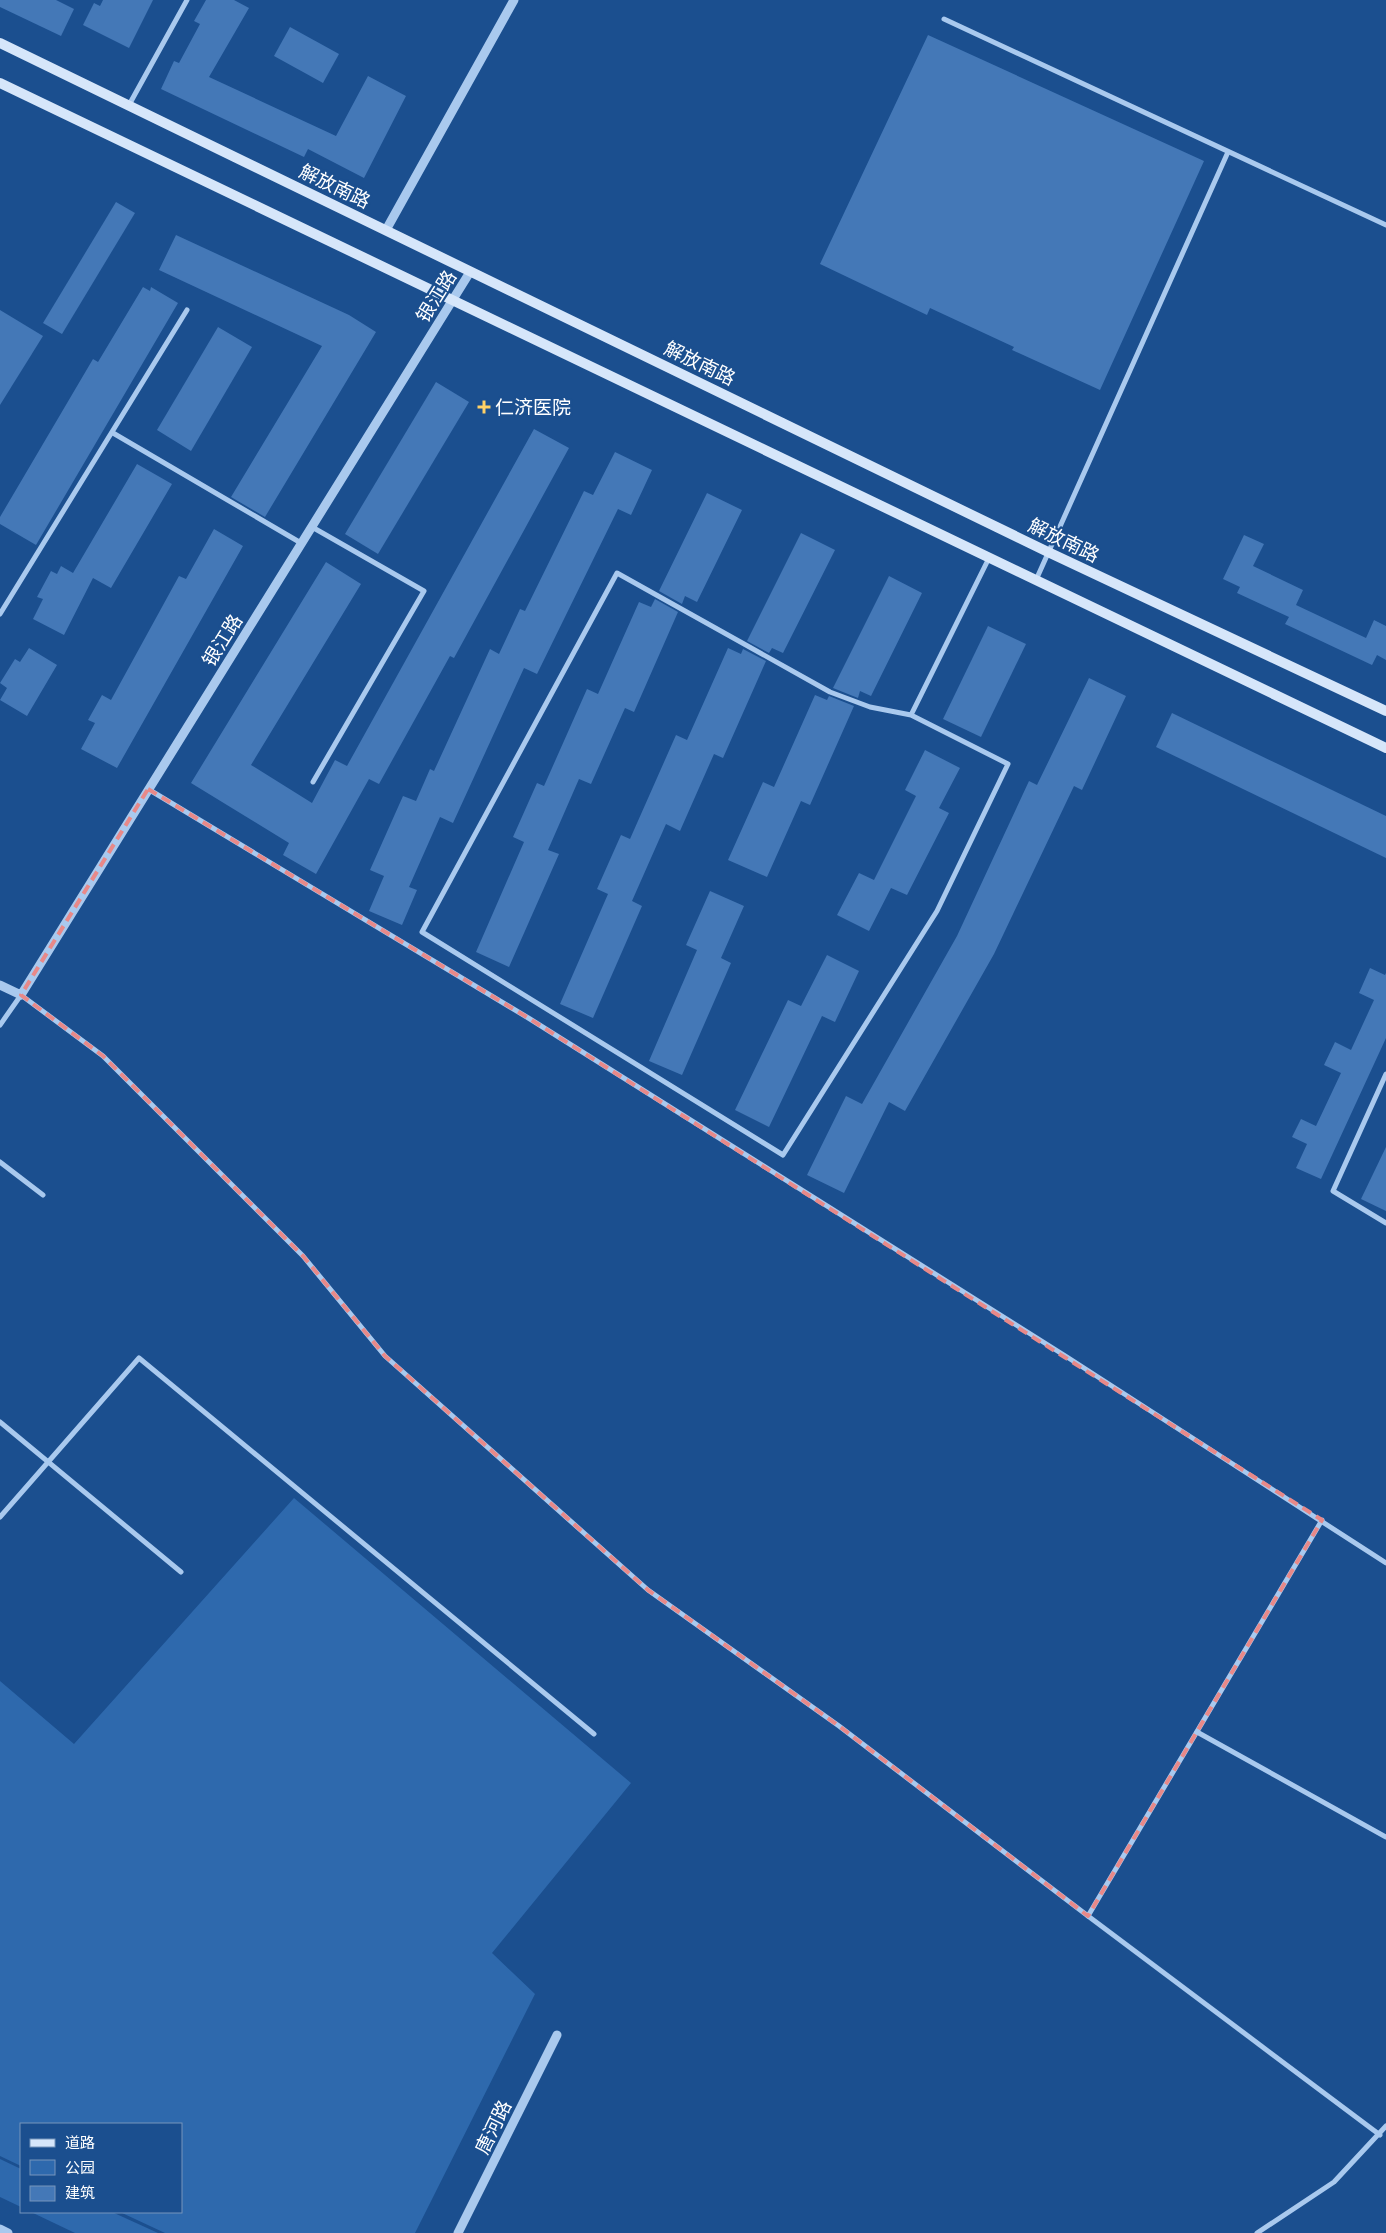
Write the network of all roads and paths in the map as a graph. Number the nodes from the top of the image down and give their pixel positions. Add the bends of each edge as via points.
1 (186, 0) edge
2 (514, 0) edge
3 (944, 20) dead end
4 (0, 42) edge
5 (0, 83) edge
6 (128, 105) junction
7 (1228, 152) junction
8 (1386, 225) edge
9 (386, 230) junction
10 (470, 272) junction
11 (452, 302) junction
12 (187, 310) dead end
13 (112, 433) junction
14 (312, 527) junction
15 (302, 543) junction
16 (1048, 552) junction
17 (989, 558) junction
18 (1035, 580) junction
19 (0, 614) edge
20 (1386, 711) edge
21 (911, 715) junction
22 (1386, 748) edge
23 (313, 782) dead end
24 (148, 789) junction
25 (0, 985) edge
26 (21, 995) junction
27 (0, 1025) edge
28 (1386, 1074) edge
29 (0, 1162) edge
30 (42, 1195) dead end
31 (1386, 1223) edge
32 (0, 1422) edge
33 (48, 1462) junction
34 (0, 1517) edge
35 (1322, 1520) junction
36 (1386, 1563) edge
37 (181, 1572) dead end
38 (1197, 1732) junction
39 (594, 1734) dead end
40 (1386, 1836) edge
41 (1088, 1916) junction
42 (557, 2035) dead end
43 (1386, 2126) edge
44 (1380, 2135) junction
45 (0, 2229) edge
46 (8, 2233) edge
47 (458, 2233) edge
48 (1257, 2233) edge

1 - 6 street
2 - 9 street
3 - 7 street
4 - 6 main road, 解放南路
5 - 11 main road
6 - 9 main road, 解放南路
7 - 8 street
7 - 16 street
9 - 10 main road, 解放南路
10 - 11 street, 银江路
10 - 16 main road, 解放南路
11 - 14 street, 银江路
11 - 17 main road
12 - 13 street
13 - 15 street
13 - 19 street
14 - 15 street, 银江路
14 - 23 street via 424,591
15 - 24 street, 银江路
16 - 18 street
16 - 20 main road, 解放南路
17 - 18 main road
17 - 21 street
18 - 22 main road
21 - 21 street via 870,707 830,692 617,573 422,932 783,1154 937,912 1008,764
24 - 26 street, 银江路
24 - 35 street via 530,1019
25 - 26 street
26 - 27 street, 银江路
26 - 41 street via 103,1056 303,1256 385,1356 648,1590 839,1726
28 - 31 street via 1333,1191
29 - 30 street
32 - 33 street
33 - 34 street
33 - 37 street
33 - 39 street via 139,1358
35 - 36 street
35 - 38 street
38 - 40 street
38 - 41 street
41 - 44 street
42 - 47 street, 唐河路
43 - 44 street
44 - 48 street via 1334,2182
45 - 46 street

